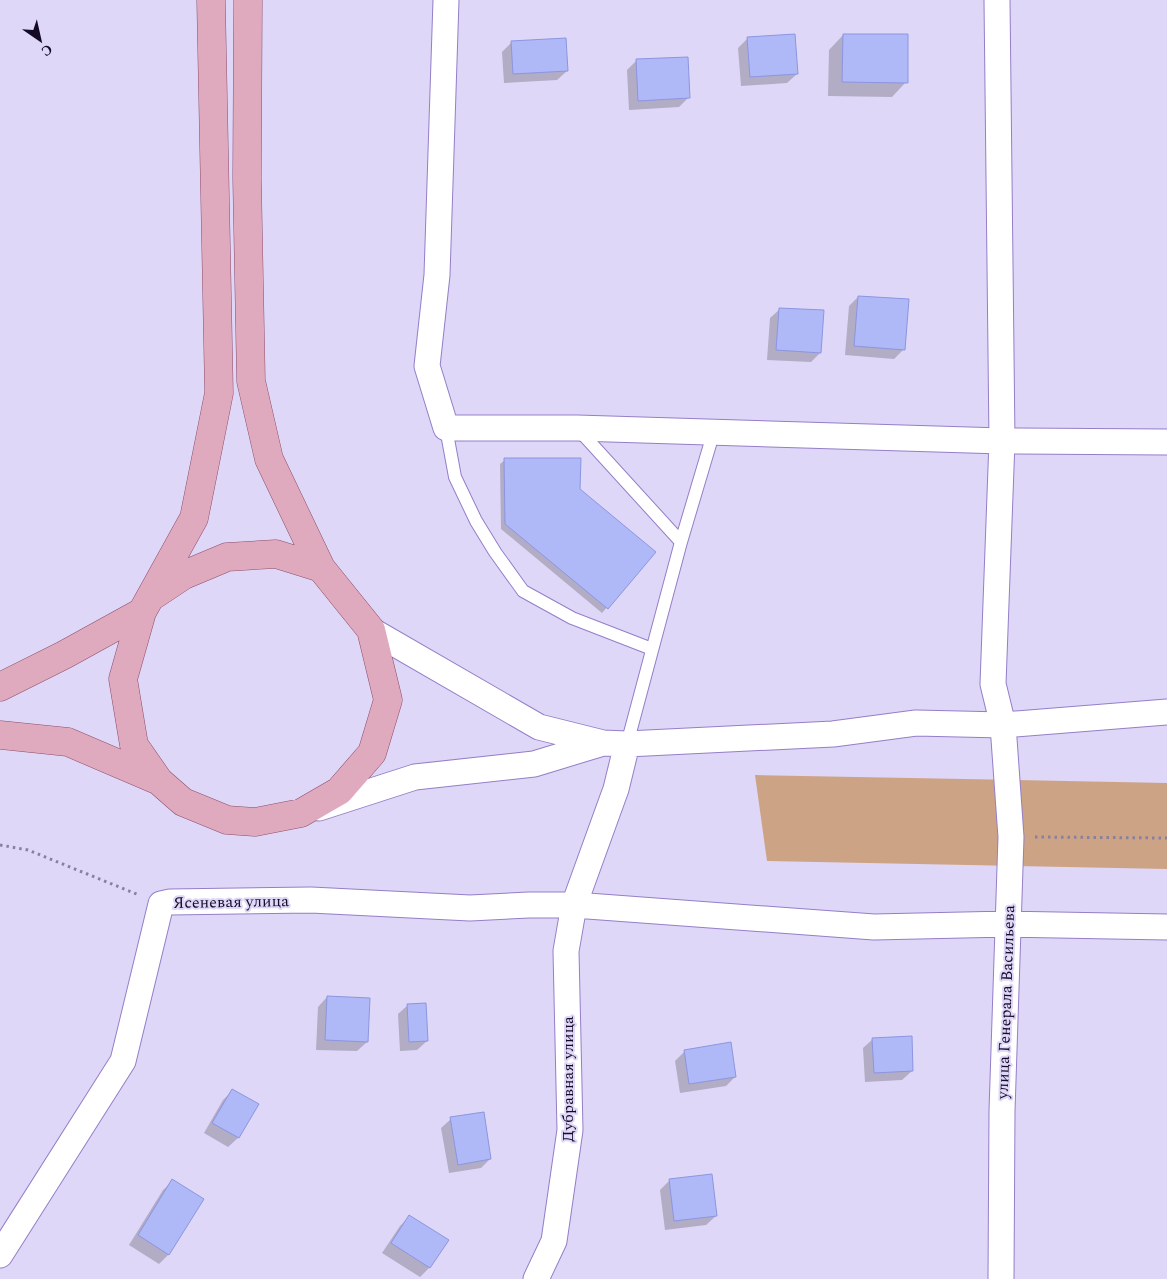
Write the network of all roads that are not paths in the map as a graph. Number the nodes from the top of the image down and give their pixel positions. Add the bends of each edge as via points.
1 (211, 0) edge
2 (248, 0) edge
3 (446, 0) edge
4 (996, 0) edge
5 (446, 428) junction
6 (577, 428) junction
7 (714, 431) junction
8 (1002, 442) junction
9 (1167, 442) edge
10 (681, 542) junction
11 (321, 568) junction
12 (147, 604) junction
13 (371, 630) junction
14 (652, 648) junction
15 (0, 686) edge
16 (1167, 712) edge
17 (1003, 725) junction
18 (0, 735) edge
19 (615, 744) junction
20 (159, 781) junction
21 (301, 814) junction
22 (574, 906) junction
23 (1008, 924) junction
24 (1167, 927) edge
25 (0, 1255) edge
26 (536, 1279) edge
27 (1001, 1279) edge

1 - 12 main road via 219,392 194,518
2 - 11 main road via 247,178 252,382 269,459
3 - 5 street via 437,275 427,366
4 - 8 street, улица Генерала Васильева
5 - 6 street
5 - 14 lane via 454,477 495,552 524,591 572,618
6 - 7 street
6 - 10 lane
7 - 8 street
7 - 10 lane
8 - 9 street
8 - 17 street, улица Генерала Васильева via 993,684
10 - 14 lane
11 - 12 main road via 276,554 227,557 184,575
11 - 13 main road
12 - 15 main road via 64,655
12 - 20 main road via 123,679 134,745
13 - 19 street via 539,727
13 - 21 main road via 388,700 372,753 339,791
14 - 19 lane
16 - 17 street
17 - 19 street via 916,723 833,734
17 - 23 street, улица Генерала Васильева via 1011,837
18 - 20 main road via 68,742
19 - 21 street via 534,764 415,777
19 - 22 street, Дубравная улица via 616,789
20 - 21 main road via 183,802 227,820 255,822
22 - 23 street, Ясеневая улица via 874,927
22 - 25 street, Ясеневая улица via 470,908 311,900 161,904 123,1061
22 - 26 street, Дубравная улица via 566,951 570,1130 554,1241
23 - 24 street, Ясеневая улица
23 - 27 street, улица Генерала Васильева

